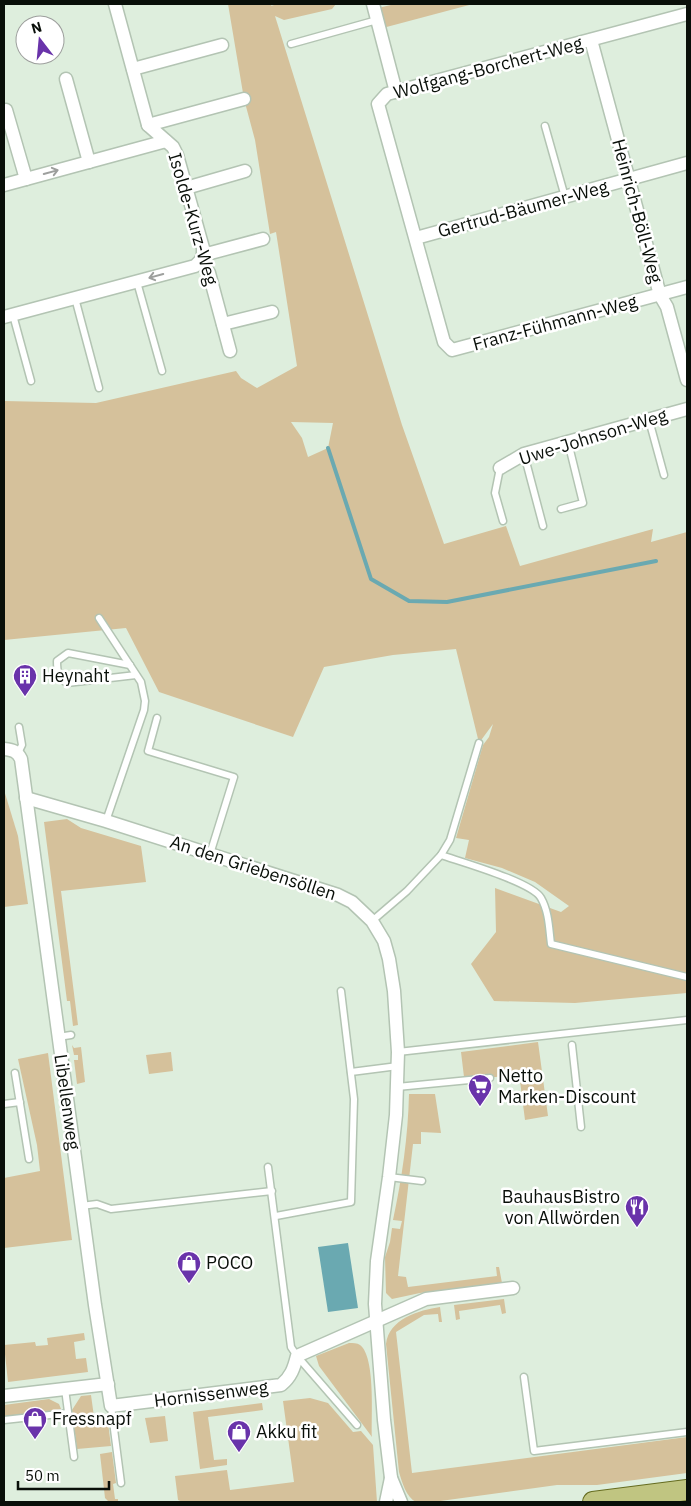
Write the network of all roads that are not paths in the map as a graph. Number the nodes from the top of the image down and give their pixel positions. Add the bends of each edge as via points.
1 (115, 4) edge
2 (372, 4) edge
3 (687, 14) edge
4 (377, 20) junction
5 (591, 40) junction
6 (291, 44) dead end
7 (222, 45) dead end
8 (133, 69) junction
9 (66, 79) dead end
10 (396, 92) junction
11 (244, 98) dead end
12 (6, 110) dead end
13 (148, 125) junction
14 (545, 126) dead end
15 (166, 140) junction
16 (90, 162) junction
17 (687, 164) edge
18 (246, 171) dead end
19 (26, 179) junction
20 (629, 180) junction
21 (4, 185) edge
22 (186, 188) junction
23 (565, 197) junction
24 (416, 238) junction
25 (263, 239) dead end
26 (202, 258) junction
27 (137, 282) junction
28 (687, 287) edge
29 (660, 295) junction
30 (75, 298) junction
31 (272, 312) dead end
32 (9, 316) edge
33 (223, 324) junction
34 (230, 351) dead end
35 (162, 372) dead end
36 (687, 380) edge
37 (31, 381) dead end
38 (100, 388) dead end
39 (687, 409) edge
40 (649, 420) junction
41 (568, 442) junction
42 (524, 454) junction
43 (500, 468) joint
44 (664, 475) dead end
45 (561, 509) dead end
46 (503, 520) dead end
47 (543, 526) dead end
48 (99, 618) dead end
49 (130, 665) junction
50 (136, 675) junction
51 (157, 718) dead end
52 (19, 727) dead end
53 (478, 743) dead end
54 (4, 749) edge
55 (18, 754) junction
56 (26, 798) junction
57 (106, 821) junction
58 (210, 854) junction
59 (441, 855) junction
60 (372, 920) junction
61 (687, 978) edge
62 (341, 991) dead end
63 (687, 1020) edge
64 (572, 1045) dead end
65 (398, 1052) junction
66 (398, 1066) junction
67 (350, 1072) junction
68 (15, 1074) dead end
69 (490, 1078) dead end
70 (397, 1087) junction
71 (20, 1102) junction
72 (4, 1104) edge
73 (581, 1127) dead end
74 (29, 1159) dead end
75 (268, 1167) dead end
76 (389, 1178) junction
77 (422, 1181) dead end
78 (272, 1191) junction
79 (81, 1206) junction
80 (276, 1216) junction
81 (513, 1288) dead end
82 (375, 1322) junction
83 (297, 1356) junction
84 (524, 1377) dead end
85 (108, 1384) junction
86 (65, 1389) junction
87 (4, 1396) edge
88 (111, 1406) junction
89 (68, 1413) junction
90 (4, 1420) edge
91 (357, 1425) dead end
92 (687, 1432) edge
93 (74, 1457) dead end
94 (391, 1478) junction
95 (121, 1482) dead end
96 (687, 1490) edge
97 (386, 1502) edge
98 (401, 1502) edge
99 (593, 1502) edge

1 - 8 street
2 - 4 street
3 - 5 street, Wolfgang-Borchert-Weg
4 - 6 lane
4 - 10 street
5 - 10 street, Wolfgang-Borchert-Weg
5 - 20 street, Heinrich-Böll-Weg
7 - 8 street
8 - 13 street
9 - 16 street
10 - 24 street, Wolfgang-Borchert-Weg via 386,94 378,104
11 - 13 street
12 - 19 street
13 - 15 street, Isolde-Kurz-Weg
14 - 23 lane
15 - 16 street
15 - 22 street, Isolde-Kurz-Weg via 177,155
19 -> 16 street
17 - 20 street, Gertrud-Bäumer-Weg
18 - 22 street
19 - 21 street
20 - 23 street, Gertrud-Bäumer-Weg
20 - 29 street, Heinrich-Böll-Weg
22 - 26 street, Isolde-Kurz-Weg via 203,248
23 - 24 street, Gertrud-Bäumer-Weg
24 - 29 street, Franz-Fühmann-Weg via 444,342 452,350
25 - 26 street
26 -> 27 street via 194,266
26 - 33 street, Isolde-Kurz-Weg
27 - 30 street
27 - 35 lane
28 - 29 street, Franz-Fühmann-Weg
29 - 36 street, Heinrich-Böll-Weg via 667,307
30 - 32 street
30 - 38 lane
31 - 33 street
32 - 37 lane
33 - 34 street, Isolde-Kurz-Weg
39 - 40 street, Uwe-Johnson-Weg
40 - 41 street, Uwe-Johnson-Weg
40 - 44 lane
41 - 42 street, Uwe-Johnson-Weg
41 - 45 lane via 583,503
42 - 43 street, Uwe-Johnson-Weg
42 - 47 lane
43 - 46 lane via 496,493
48 - 49 lane
49 - 50 lane
49 - 50 lane via 68,653 57,661 57,671 61,680 67,683
50 - 57 lane via 141,682 144,710
51 - 58 lane via 148,750 234,777
52 - 55 lane via 22,745
53 - 59 lane via 450,840
54 - 55 street
55 - 56 street
56 - 57 street, An den Griebensöllen
56 - 79 street, Libellenweg via 65,1036
57 - 58 street, An den Griebensöllen
58 - 60 street, An den Griebensöllen via 228,863 338,895 352,902
59 - 60 lane via 407,891
59 - 61 lane via 518,882 540,896 548,916 551,944
60 - 65 street, An den Griebensöllen via 384,941 389,959
62 - 67 lane
63 - 65 lane
64 - 73 lane
65 - 66 street, An den Griebensöllen
66 - 67 lane
66 - 70 street, An den Griebensöllen
67 - 80 lane via 354,1099 350,1202
68 - 71 lane
69 - 70 lane
70 - 76 street, An den Griebensöllen
71 - 72 lane
71 - 74 lane via 22,1132
75 - 78 lane
76 - 77 lane
76 - 82 street, An den Griebensöllen via 376,1261
78 - 79 lane via 111,1209 97,1204
78 - 80 lane
79 - 85 street, Libellenweg
80 - 83 lane via 291,1347
81 - 82 street via 426,1299
82 - 83 street
82 - 94 street, An den Griebensöllen
83 - 88 street, Hornissenweg via 289,1378 281,1385
83 - 91 lane
84 - 92 lane via 534,1452
85 - 86 street
85 - 88 street, Libellenweg
86 - 87 street
86 - 89 lane
88 - 95 lane
89 - 90 lane
89 - 93 lane
94 - 97 street, An den Griebensöllen
94 - 98 street, An den Griebensöllen
96 - 99 main road

